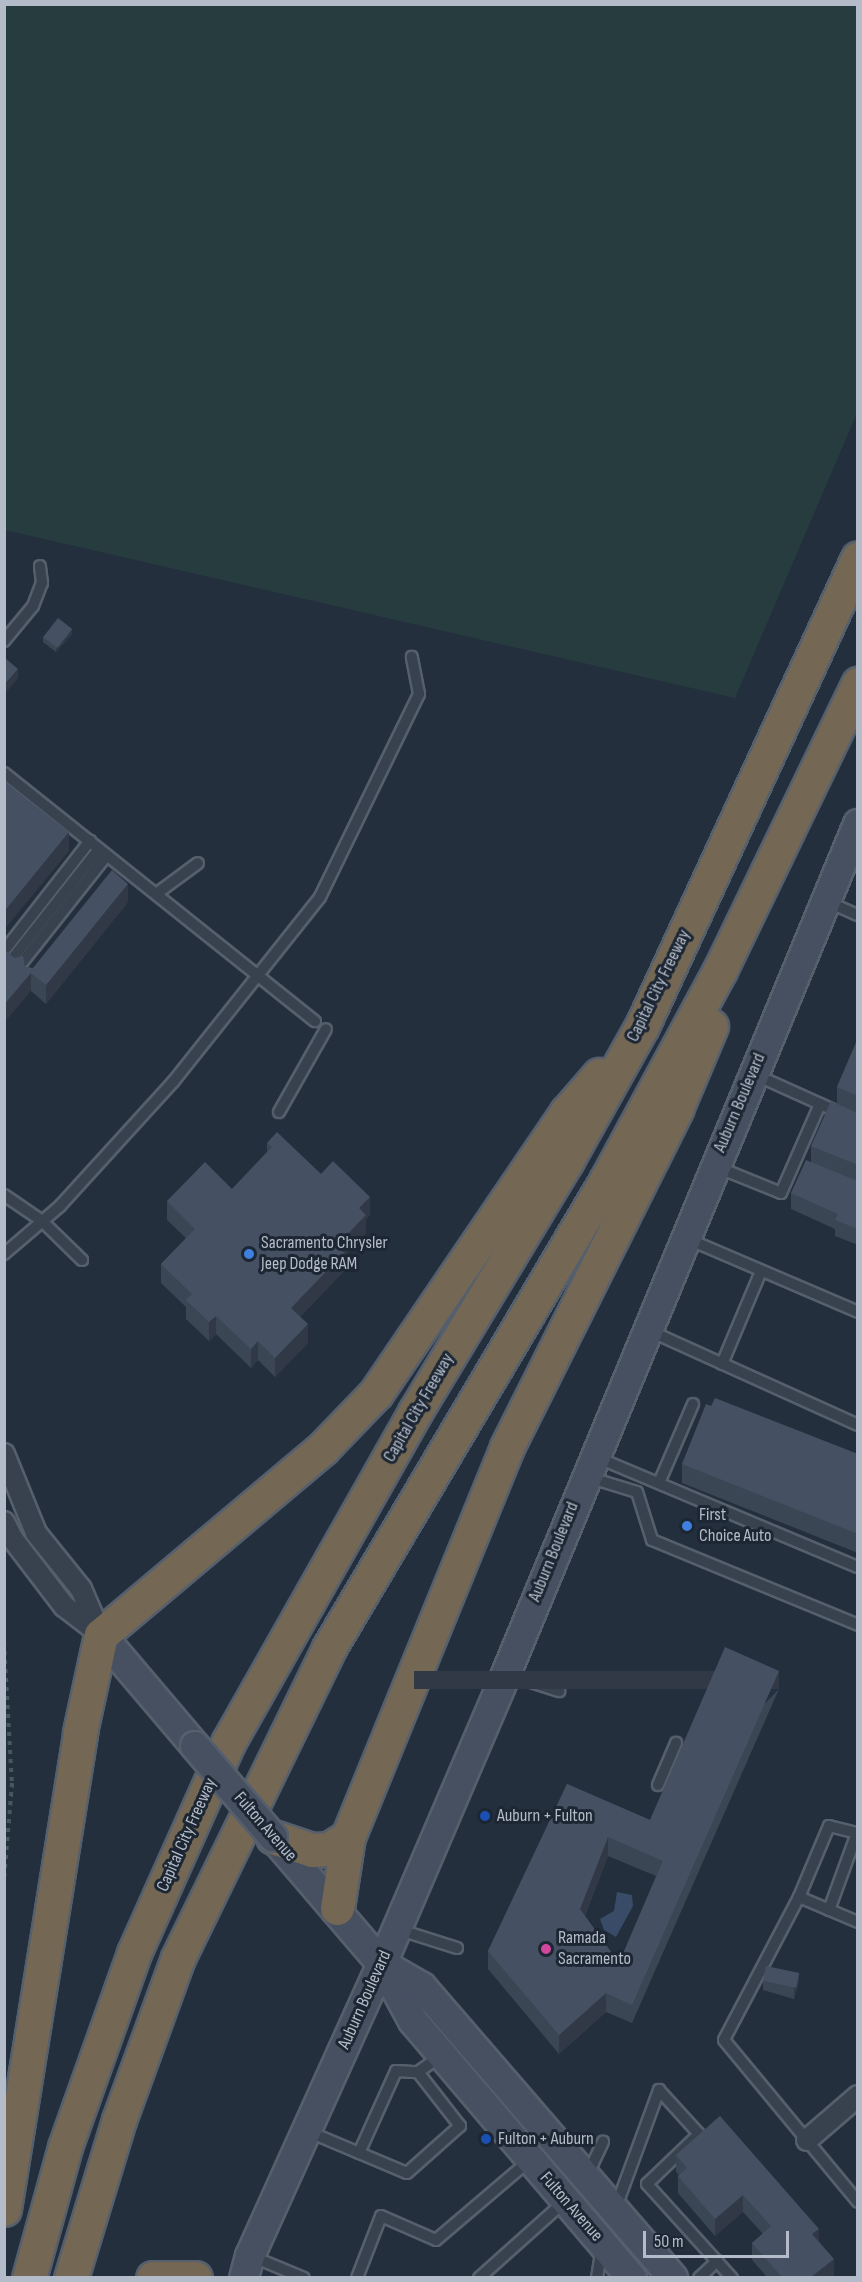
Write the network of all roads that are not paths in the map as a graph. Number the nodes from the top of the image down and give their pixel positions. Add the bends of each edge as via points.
1 (858, 558) edge
2 (40, 566) dead end
3 (4, 640) edge
4 (412, 657) dead end
5 (858, 684) edge
6 (825, 757) junction
7 (4, 773) edge
8 (858, 824) edge
9 (99, 848) junction
10 (198, 864) dead end
11 (156, 894) junction
12 (825, 901) junction
13 (858, 915) edge
14 (4, 951) edge
15 (13, 966) edge
16 (258, 975) junction
17 (315, 1021) dead end
18 (642, 1026) junction
19 (326, 1029) dead end
20 (753, 1074) junction
21 (820, 1104) junction
22 (279, 1112) dead end
23 (858, 1121) edge
24 (714, 1166) junction
25 (4, 1196) edge
26 (42, 1221) junction
27 (684, 1238) junction
28 (4, 1254) edge
29 (82, 1260) dead end
30 (761, 1271) junction
31 (858, 1312) edge
32 (646, 1330) junction
33 (722, 1364) junction
34 (693, 1404) dead end
35 (858, 1425) edge
36 (4, 1454) edge
37 (589, 1466) junction
38 (659, 1483) junction
39 (4, 1522) edge
40 (858, 1567) edge
41 (858, 1625) edge
42 (101, 1635) junction
43 (506, 1674) junction
44 (559, 1691) dead end
45 (676, 1743) dead end
46 (658, 1785) dead end
47 (273, 1837) junction
48 (348, 1837) junction
49 (799, 1897) junction
50 (337, 1908) junction
51 (829, 1910) junction
52 (858, 1922) edge
53 (397, 1929) junction
54 (457, 1948) dead end
55 (382, 1964) junction
56 (442, 2055) junction
57 (418, 2072) junction
58 (858, 2096) edge
59 (306, 2131) junction
60 (807, 2140) junction
61 (603, 2141) dead end
62 (359, 2154) junction
63 (530, 2160) junction
64 (586, 2178) junction
65 (565, 2201) junction
66 (858, 2202) edge
67 (4, 2209) edge
68 (615, 2211) junction
69 (603, 2244) junction
70 (717, 2261) junction
71 (247, 2266) edge
72 (29, 2277) edge
73 (71, 2277) edge
74 (153, 2277) edge
75 (195, 2277) edge
76 (304, 2277) edge
77 (357, 2277) edge
78 (478, 2277) edge
79 (597, 2277) edge
80 (632, 2277) edge
81 (673, 2277) edge
82 (699, 2277) edge
83 (732, 2277) edge

1 - 18 highway, Capital City Freeway
2 - 3 lane via 42,584 33,606
4 - 16 lane via 419,694 320,897
5 - 6 highway
6 - 48 highway via 676,1109 507,1447
6 - 73 highway via 720,970 606,1179 328,1648 178,1958 118,2120
7 - 9 lane
8 - 12 main road, Auburn Boulevard
9 - 11 lane via 118,870
9 - 14 lane
9 - 15 lane
10 - 11 lane
11 - 16 lane
12 - 13 lane
12 - 20 main road, Auburn Boulevard
16 - 17 lane
16 - 26 lane via 173,1082
18 - 42 highway via 567,1112 375,1393 323,1448
18 - 72 highway, Capital City Freeway via 567,1160 415,1412 229,1741 134,1953 65,2147
19 - 22 lane
20 - 21 lane
20 - 24 main road, Auburn Boulevard
21 - 23 lane
21 - 24 lane via 800,1165 781,1193
24 - 27 main road, Auburn Boulevard
25 - 26 lane
26 - 28 lane
26 - 29 lane
27 - 30 lane
27 - 32 main road, Auburn Boulevard
30 - 31 lane
30 - 33 lane
32 - 33 lane
32 - 37 main road, Auburn Boulevard
33 - 35 lane
34 - 38 lane
36 - 42 street, Fulton Avenue via 36,1533 81,1589
37 - 38 lane
37 - 41 lane via 637,1492 652,1540
37 - 43 main road, Auburn Boulevard
38 - 40 lane
39 - 42 street, Fulton Avenue via 64,1606
42 - 47 main road, Fulton Avenue, bridge
42 - 67 highway via 80,1732
43 - 44 lane
43 - 53 main road, Auburn Boulevard
45 - 46 lane
47 - 48 highway via 312,1850 329,1849
47 - 50 main road, Fulton Avenue
48 - 50 highway
49 - 51 lane
49 - 51 lane via 829,1826 857,1833
49 - 60 lane via 724,2040
50 - 55 main road, Fulton Avenue
51 - 52 lane
53 - 54 lane
53 - 55 main road, Auburn Boulevard
55 - 56 main road, Fulton Avenue via 413,2021
55 - 59 main road, Auburn Boulevard
55 - 64 main road, Fulton Avenue via 422,1987
56 - 57 lane
56 - 63 main road, Fulton Avenue
57 - 62 lane via 396,2071
57 - 62 lane via 460,2126 407,2173
58 - 60 street
59 - 62 lane
59 - 71 main road, Auburn Boulevard
60 - 66 lane
61 - 64 lane
63 - 65 main road, Fulton Avenue
63 - 77 lane via 436,2240 381,2216
64 - 68 main road, Fulton Avenue
65 - 69 main road, Fulton Avenue
65 - 78 lane
68 - 70 lane via 659,2090 699,2134 647,2184
68 - 81 main road, Fulton Avenue
69 - 79 lane
69 - 80 main road, Fulton Avenue
70 - 82 lane
70 - 83 lane
71 - 76 lane
74 - 75 highway

